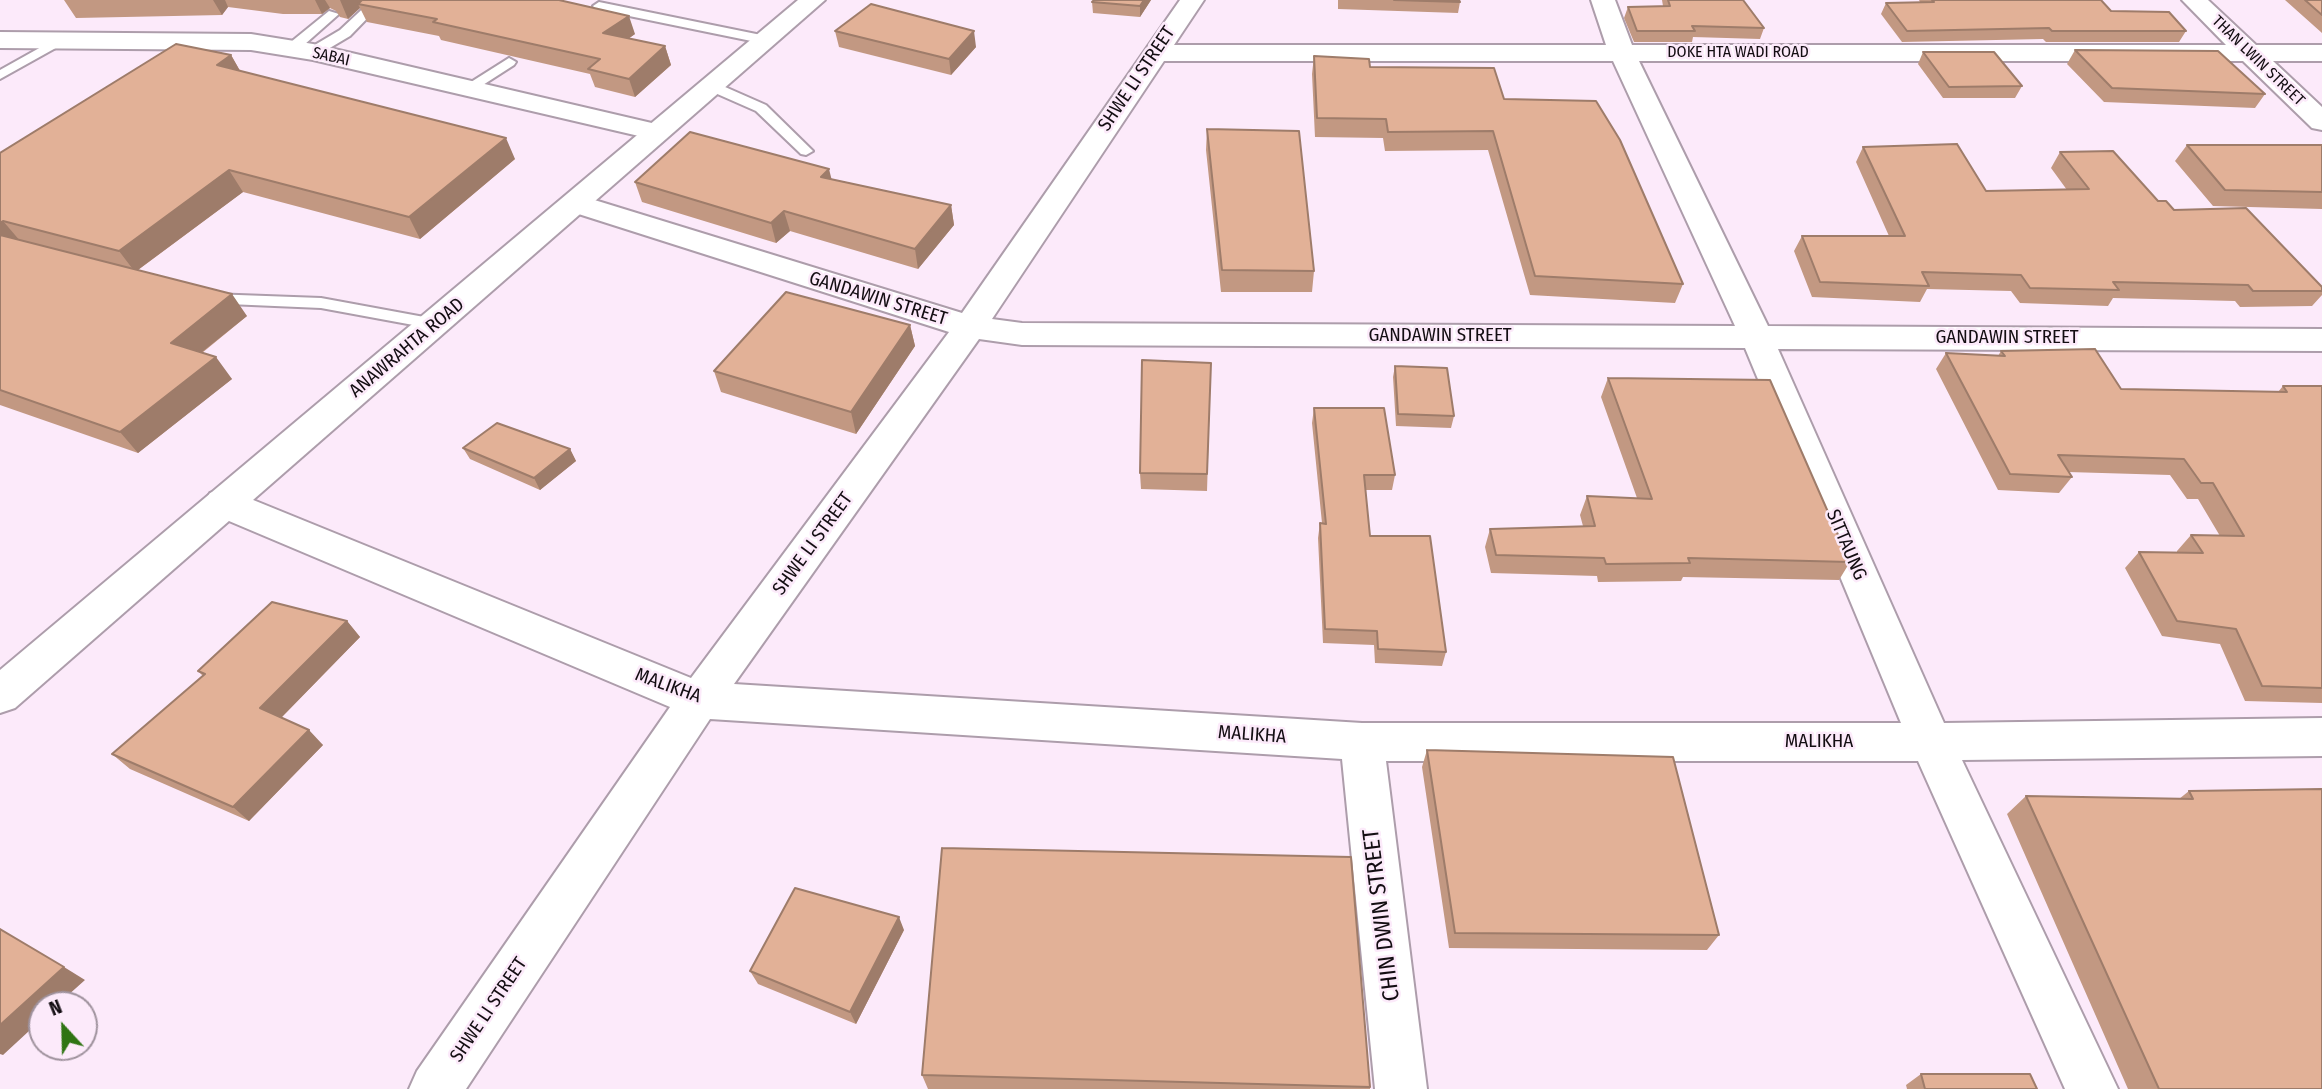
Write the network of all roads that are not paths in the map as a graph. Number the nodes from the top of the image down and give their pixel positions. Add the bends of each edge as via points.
1 (379, 0) edge
2 (813, 0) edge
3 (1192, 0) edge
4 (1603, 0) edge
5 (2194, 0) edge
6 (599, 6) edge
7 (333, 14) dead end
8 (0, 40) edge
9 (64, 40) junction
10 (197, 40) junction
11 (766, 40) junction
12 (302, 51) junction
13 (1154, 53) junction
14 (1622, 53) junction
15 (2250, 53) junction
16 (2322, 53) edge
17 (509, 62) edge
18 (151, 67) edge
19 (0, 75) edge
20 (711, 86) junction
21 (467, 89) junction
22 (2322, 122) edge
23 (656, 132) junction
24 (806, 151) dead end
25 (577, 205) junction
26 (192, 295) edge
27 (435, 324) junction
28 (970, 327) junction
29 (1756, 336) junction
30 (2322, 340) edge
31 (223, 503) junction
32 (0, 695) edge
33 (699, 700) junction
34 (2322, 737) edge
35 (1362, 742) junction
36 (1931, 742) junction
37 (435, 1089) edge
38 (1401, 1089) edge
39 (2092, 1089) edge

1 - 12 lane via 345,33
2 - 11 street, ANAWRAHTA ROAD
3 - 13 street, SHWE LI STREET
4 - 14 street, SITTAUNG
5 - 15 street, THAN LWIN STREET
6 - 11 lane
7 - 12 lane
8 - 9 street, SABAI
9 - 10 street, SABAI
9 - 19 lane
10 - 12 street, SABAI via 251,42
10 - 18 street
11 - 20 street, ANAWRAHTA ROAD
12 - 21 street, SABAI
13 - 14 street, DOKE HTA WADI ROAD
13 - 28 street, SHWE LI STREET
14 - 15 street, DOKE HTA WADI ROAD
14 - 29 street, SITTAUNG
15 - 16 street, DOKE HTA WADI ROAD
15 - 22 street, THAN LWIN STREET
17 - 21 lane
20 - 23 street, ANAWRAHTA ROAD
20 - 24 lane via 761,108
21 - 23 street, SABAI
23 - 25 street, ANAWRAHTA ROAD
25 - 27 street, ANAWRAHTA ROAD
25 - 28 street, GANDAWIN STREET
26 - 27 lane via 321,303
27 - 31 street, ANAWRAHTA ROAD
28 - 29 street, GANDAWIN STREET via 1022,334
28 - 33 street, SHWE LI STREET
29 - 30 street, GANDAWIN STREET
29 - 36 street, SITTAUNG
31 - 32 street, ANAWRAHTA ROAD
31 - 33 street, MALIKHA
33 - 35 street, MALIKHA
33 - 37 street, SHWE LI STREET
34 - 36 street, MALIKHA
35 - 36 street, MALIKHA
35 - 38 street, CHIN DWIN STREET
36 - 39 street, SITTAUNG

